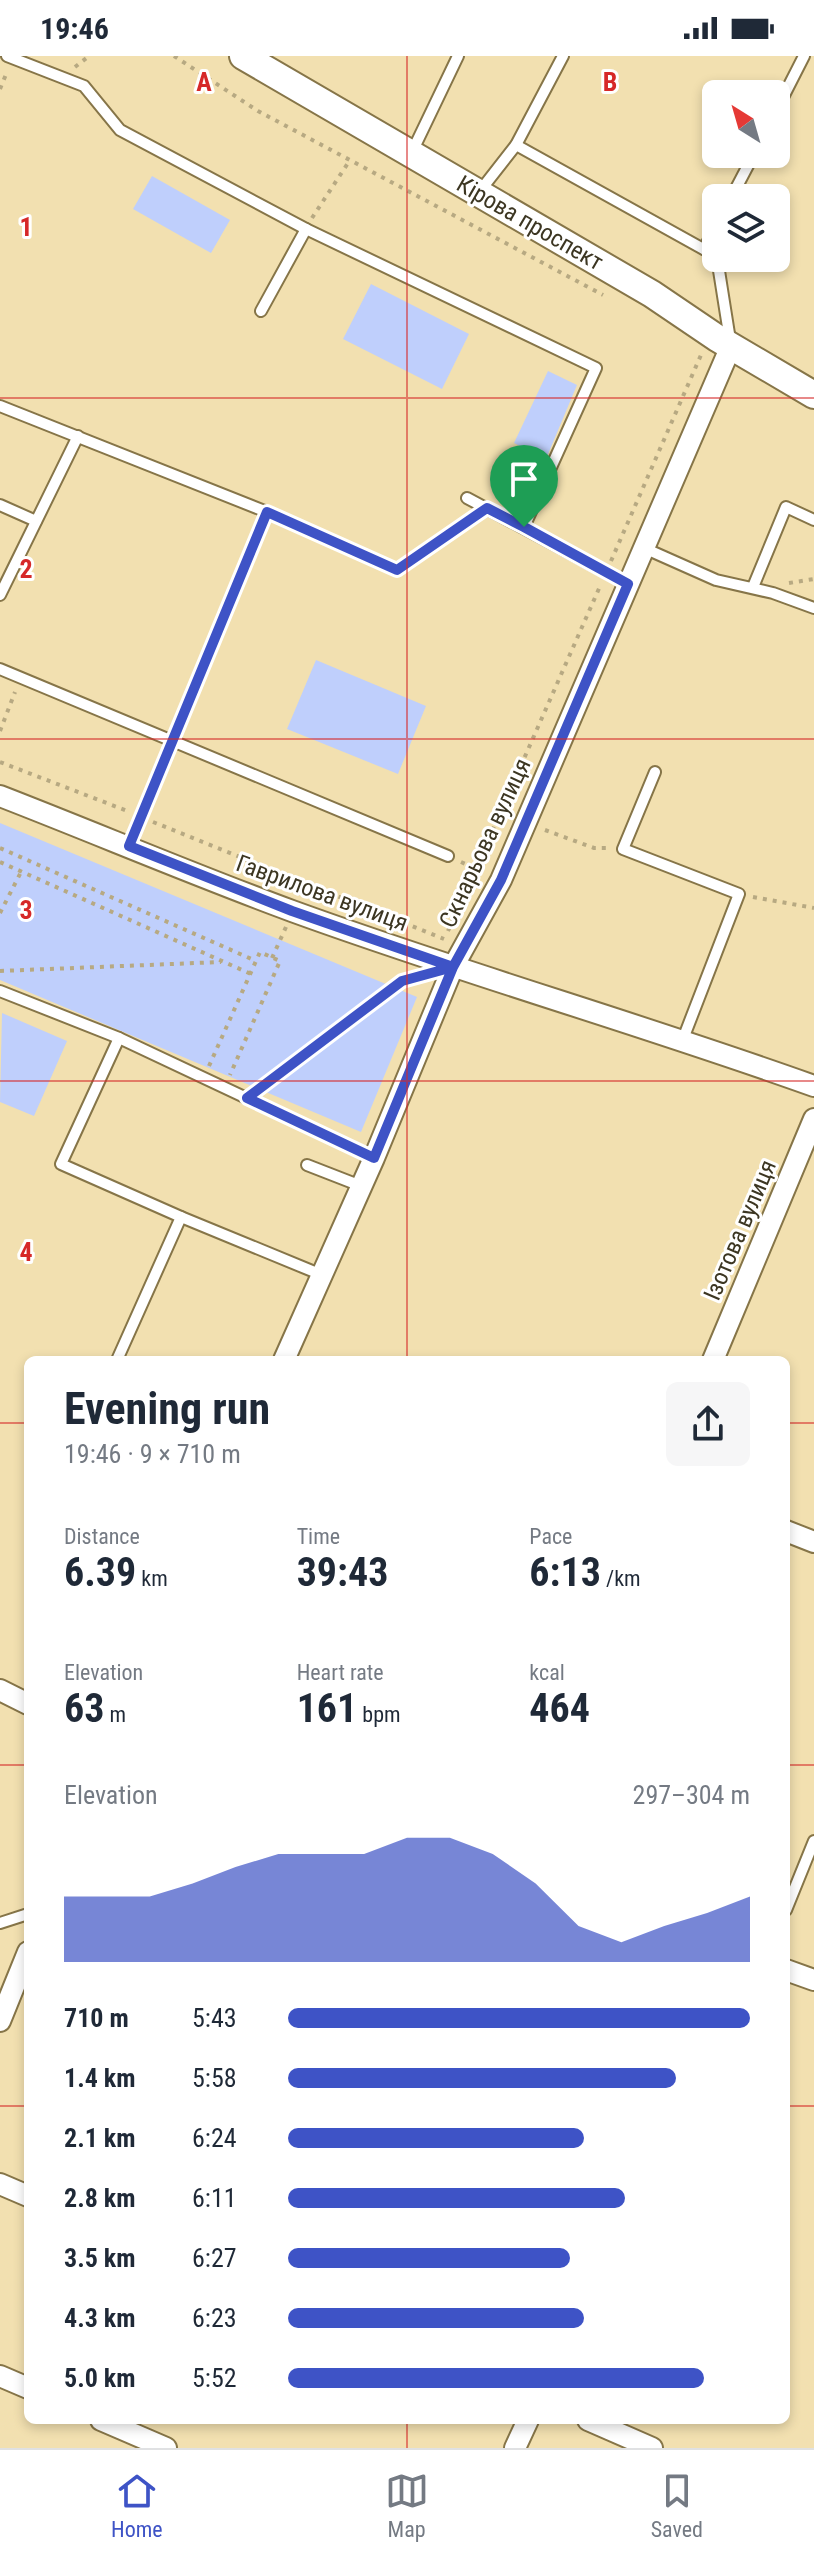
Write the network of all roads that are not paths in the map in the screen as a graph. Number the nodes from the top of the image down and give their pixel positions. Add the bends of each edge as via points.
1 (7, 56) edge
2 (243, 56) edge
3 (458, 56) edge
4 (563, 56) edge
5 (804, 56) edge
6 (790, 84) edge
7 (516, 145) junction
8 (411, 154) junction
9 (479, 193) junction
10 (306, 229) junction
11 (702, 248) edge
12 (719, 272) edge
13 (261, 311) dead end
14 (731, 346) junction
15 (814, 395) edge
16 (0, 406) edge
17 (78, 436) junction
18 (467, 498) dead end
19 (0, 505) edge
20 (814, 520) edge
21 (36, 521) junction
22 (524, 527) junction
23 (644, 548) junction
24 (628, 584) junction
25 (753, 587) junction
26 (0, 595) edge
27 (814, 608) edge
28 (0, 669) edge
29 (170, 742) junction
30 (655, 772) dead end
31 (0, 796) edge
32 (129, 846) junction
33 (448, 856) road end
34 (453, 967) junction
35 (0, 991) edge
36 (119, 1038) junction
37 (683, 1039) junction
38 (814, 1086) edge
39 (814, 1119) edge
40 (374, 1158) junction
41 (307, 1165) dead end
42 (361, 1186) junction
43 (181, 1217) junction
44 (322, 1275) junction
45 (119, 1356) edge
46 (286, 1356) edge
47 (715, 1356) edge
48 (790, 1533) edge
49 (814, 1542) edge
50 (0, 1690) edge
51 (24, 1702) edge
52 (814, 1841) edge
53 (790, 1900) edge
54 (24, 1915) edge
55 (0, 1923) edge
56 (24, 1962) edge
57 (790, 1971) edge
58 (814, 1980) edge
59 (0, 2021) edge
60 (0, 2184) edge
61 (24, 2194) edge
62 (0, 2376) edge
63 (24, 2386) edge
64 (110, 2424) edge
65 (526, 2424) edge
66 (597, 2424) edge
67 (166, 2448) edge
68 (515, 2448) edge
69 (652, 2448) edge

1 - 10 lane via 84,86 120,130
2 - 8 street, Кірова проспект
3 - 8 lane
4 - 7 lane
5 - 6 lane
7 - 9 lane
7 - 11 lane
8 - 9 street, Кірова проспект
9 - 14 street, Кірова проспект
10 - 13 lane
10 - 22 lane via 596,368
12 - 14 lane
14 - 15 street, Кірова проспект
14 - 23 street, Скнарьова вулиця
16 - 17 lane
17 - 21 lane
17 - 29 lane via 267,512
18 - 22 lane
19 - 21 lane
20 - 25 lane via 786,507
21 - 26 lane
22 - 24 lane
23 - 24 street, Скнарьова вулиця
23 - 25 lane via 716,580
24 - 34 street, Скнарьова вулиця via 501,880
25 - 27 lane
28 - 29 lane
29 - 32 lane
29 - 33 lane
30 - 37 lane via 623,849 739,894
31 - 32 street, Гаврилова вулиця
32 - 34 street, Гаврилова вулиця
34 - 37 street, Гаврилова вулиця
34 - 40 street, Скнарьова вулиця
35 - 36 lane
36 - 40 lane
36 - 43 lane via 61,1164
37 - 38 street, Гаврилова вулиця
39 - 47 street, Ізотова вулиця
40 - 42 street, Скнарьова вулиця
41 - 42 lane
42 - 44 street, Скнарьова вулиця
43 - 44 lane
43 - 45 lane
44 - 46 street, Скнарьова вулиця
48 - 49 street
50 - 51 street
52 - 53 lane
54 - 55 lane
56 - 59 street
57 - 58 street
60 - 61 street
62 - 63 street
64 - 67 street
65 - 68 street
66 - 69 street

